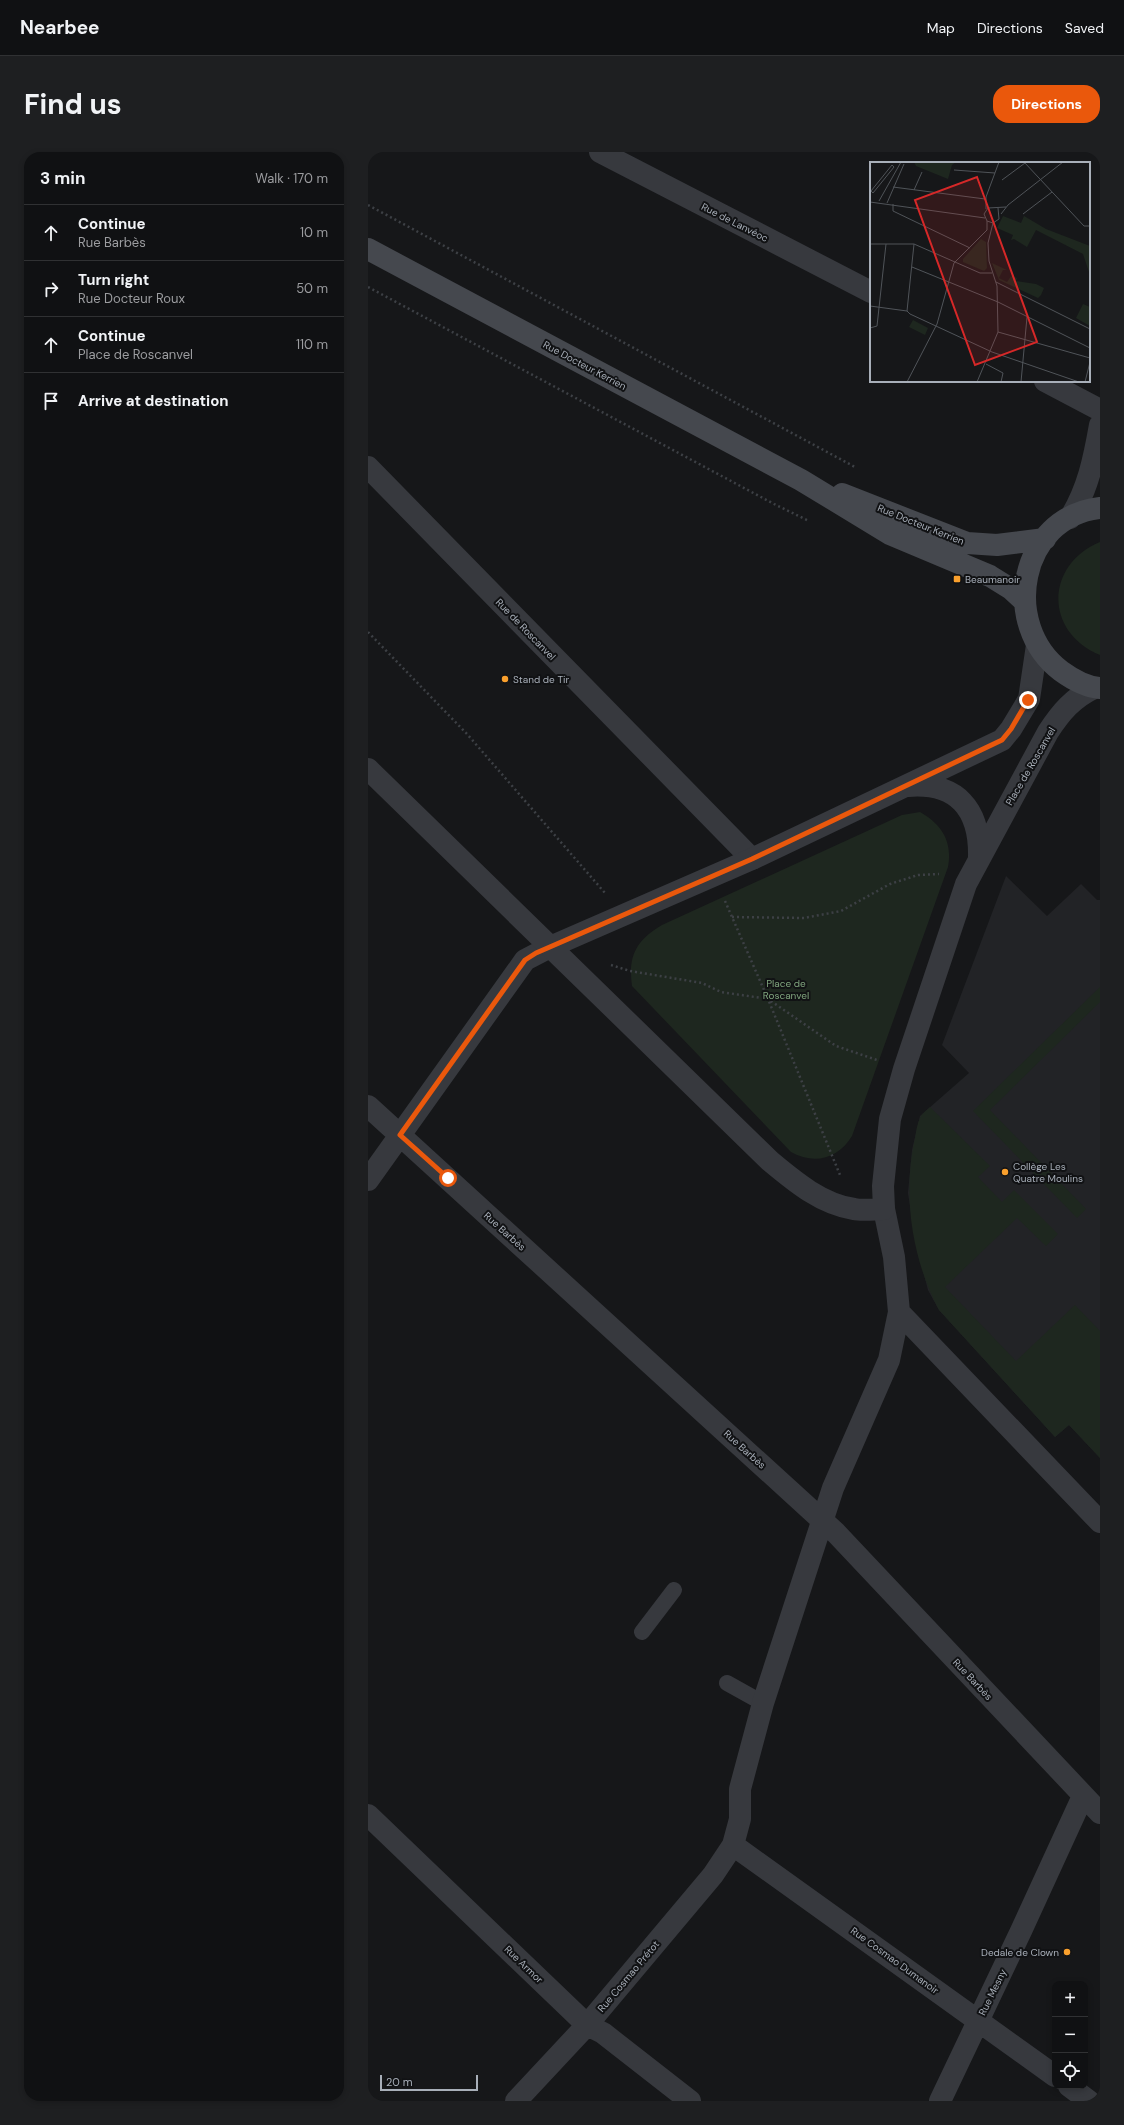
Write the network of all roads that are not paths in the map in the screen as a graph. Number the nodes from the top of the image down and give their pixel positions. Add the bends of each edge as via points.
1 (600, 152) edge
2 (368, 249) edge
3 (870, 291) edge
4 (1047, 382) edge
5 (1100, 410) edge
6 (1100, 425) edge
7 (368, 467) edge
8 (801, 480) junction
9 (1100, 508) edge
10 (1070, 518) junction
11 (1045, 539) junction
12 (1024, 601) junction
13 (1037, 645) junction
14 (1097, 688) edge
15 (368, 769) edge
16 (888, 794) junction
17 (979, 857) junction
18 (752, 859) junction
19 (550, 947) junction
20 (368, 1106) edge
21 (400, 1135) junction
22 (368, 1180) edge
23 (884, 1209) junction
24 (899, 1312) junction
25 (822, 1520) junction
26 (1100, 1522) edge
27 (674, 1590) dead end
28 (642, 1632) dead end
29 (727, 1683) dead end
30 (763, 1703) junction
31 (1083, 1796) junction
32 (1100, 1813) edge
33 (368, 1815) edge
34 (733, 1845) junction
35 (978, 2020) junction
36 (587, 2024) junction
37 (1052, 2074) edge
38 (1073, 2089) edge
39 (516, 2101) edge
40 (690, 2101) edge
41 (940, 2101) edge
42 (1089, 2101) edge

1 - 3 street, Rue de Lanvéoc
2 - 8 main road, Rue Docteur Kerrien
4 - 5 street
6 - 10 street via 1094,463 1082,499
7 - 18 street, Rue de Roscanvel
8 - 11 main road, Rue Docteur Kerrien via 874,505 968,543 997,545
8 - 12 main road, Rue Docteur Kerrien via 890,534 990,576
9 - 10 main road
10 - 11 main road
11 - 12 main road via 1033,558 1026,579
12 - 13 main road via 1028,624
13 - 14 main road via 1052,664 1067,675
13 - 16 street, Place de Roscanvel via 1028,700 1002,740
14 - 17 street, Place de Roscanvel via 1080,695 1063,710
15 - 19 street
16 - 17 street, Place de Roscanvel via 906,786 926,784 945,789 962,801 974,817 980,837
16 - 18 street, Place de Roscanvel
17 - 23 street, Place de Roscanvel via 966,884 904,1069 890,1119 883,1186
18 - 19 street, Place de Roscanvel
19 - 21 street, Place de Roscanvel via 525,960
19 - 23 street via 770,1160 802,1187 829,1201 854,1209
20 - 21 street, Rue Barbès
21 - 22 street, Place de Roscanvel
21 - 25 street, Rue Barbès
23 - 24 street, Place de Roscanvel via 894,1257
24 - 25 street, Place de Roscanvel via 889,1360 833,1488
24 - 26 street
25 - 30 street, Rue Cosmao Prétot
25 - 31 street, Rue Barbès
27 - 28 lane
29 - 30 lane
30 - 34 street, Rue Cosmao Prétot via 740,1789 740,1819
31 - 32 street, Rue Barbès
31 - 35 street, Rue Mesny
33 - 36 street, Rue Armor
34 - 35 street, Rue Cosmao Dumanoir
34 - 36 street, Rue Cosmao Prétot via 713,1876
35 - 37 street, Rue Cosmao Dumanoir
35 - 41 street, Rue Mesny
36 - 39 street, Rue Cosmao Prétot
36 - 40 street, Rue Armor via 604,2033
38 - 42 street

